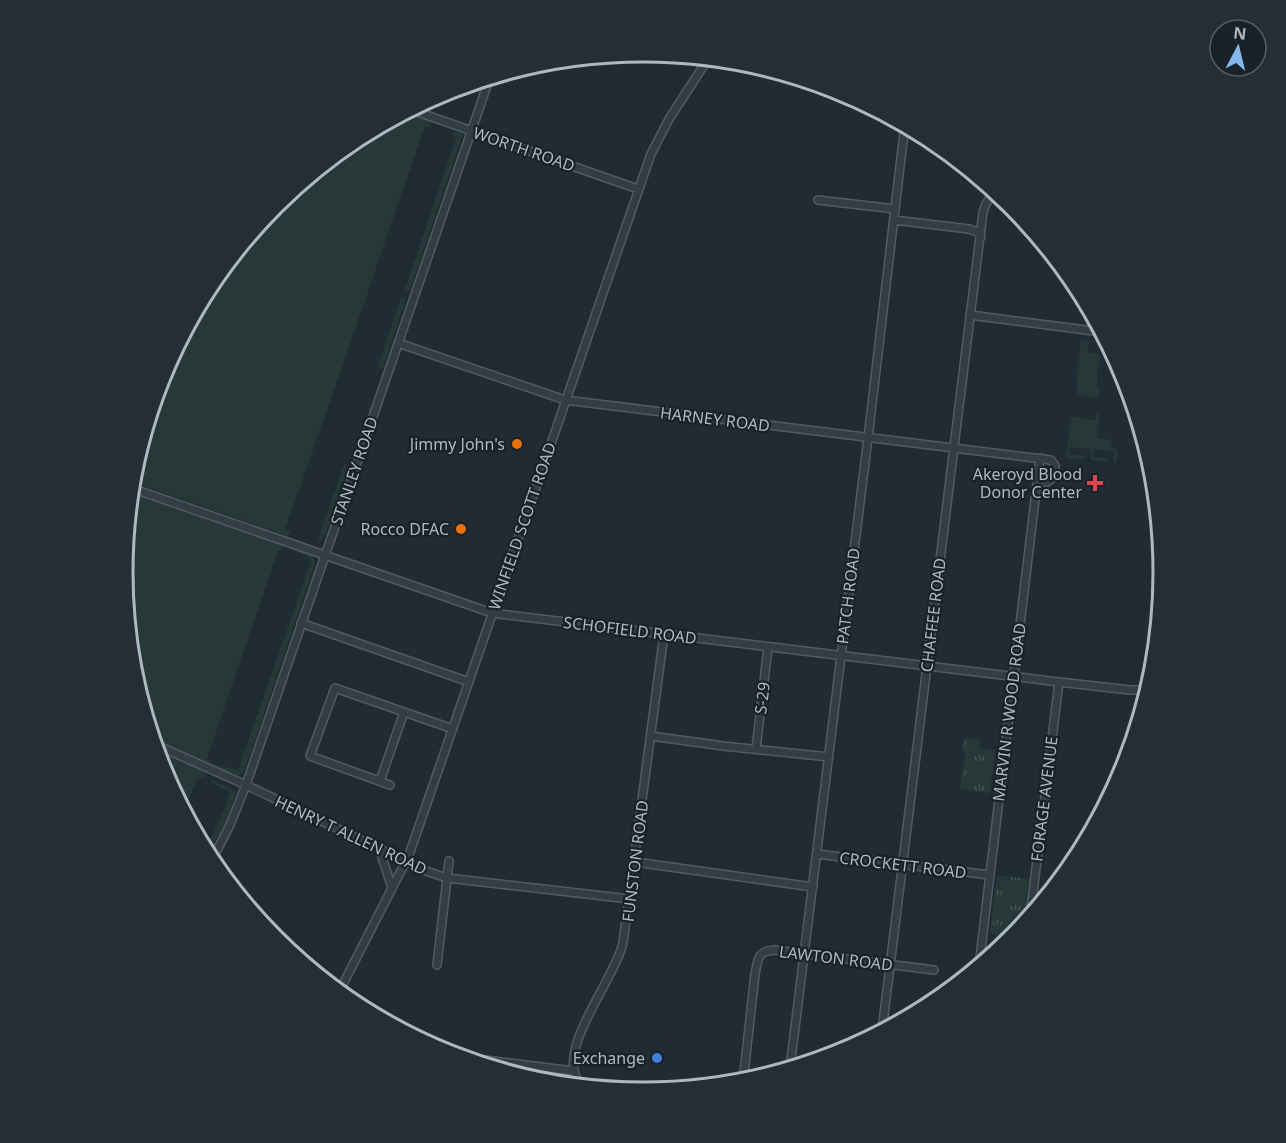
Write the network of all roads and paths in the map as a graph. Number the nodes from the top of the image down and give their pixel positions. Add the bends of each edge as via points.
1 (703, 65) edge
2 (487, 87) edge
3 (420, 113) edge
4 (471, 130) junction
5 (904, 134) edge
6 (638, 189) junction
7 (990, 198) edge
8 (818, 200) dead end
9 (895, 209) junction
10 (894, 220) junction
11 (981, 237) junction
12 (970, 315) junction
13 (1091, 329) edge
14 (398, 344) junction
15 (565, 400) junction
16 (868, 438) junction
17 (953, 448) junction
18 (1040, 458) junction
19 (1037, 482) junction
20 (140, 491) edge
21 (325, 555) junction
22 (492, 613) junction
23 (301, 623) junction
24 (663, 634) junction
25 (768, 647) junction
26 (841, 656) junction
27 (927, 666) junction
28 (1014, 677) junction
29 (469, 682) junction
30 (1059, 682) junction
31 (1139, 690) edge
32 (404, 712) junction
33 (453, 729) junction
34 (651, 736) junction
35 (165, 749) edge
36 (756, 749) junction
37 (829, 757) junction
38 (380, 782) junction
39 (246, 785) junction
40 (390, 785) dead end
41 (379, 848) junction
42 (217, 851) edge
43 (817, 854) junction
44 (449, 861) dead end
45 (406, 862) junction
46 (634, 862) junction
47 (903, 865) junction
48 (990, 875) junction
49 (447, 878) junction
50 (813, 887) junction
51 (392, 888) junction
52 (630, 899) junction
53 (1032, 901) edge
54 (804, 954) junction
55 (980, 954) edge
56 (890, 964) junction
57 (437, 965) dead end
58 (934, 970) dead end
59 (343, 984) edge
60 (883, 1021) edge
61 (791, 1059) edge
62 (516, 1065) edge
63 (744, 1071) edge

1 - 6 street, WINFIELD SCOTT ROAD via 658,137
2 - 4 street, STANLEY ROAD
3 - 4 street, WORTH ROAD
4 - 6 street, WORTH ROAD
4 - 14 street, STANLEY ROAD
5 - 9 street, PATCH ROAD
6 - 15 street, WINFIELD SCOTT ROAD
7 - 11 street, CHAFFEE ROAD via 983,212
8 - 9 street
9 - 10 street, PATCH ROAD
10 - 11 street via 969,229
10 - 16 street, PATCH ROAD
11 - 12 street, CHAFFEE ROAD
12 - 13 street
12 - 17 street, CHAFFEE ROAD
14 - 15 street, HARNEY ROAD
14 - 21 street, STANLEY ROAD
15 - 16 street, HARNEY ROAD
15 - 22 street, WINFIELD SCOTT ROAD
16 - 17 street, HARNEY ROAD
16 - 26 street, PATCH ROAD
17 - 18 street, HARNEY ROAD
17 - 27 street, CHAFFEE ROAD
18 - 19 street, MARVIN R WOOD ROAD
18 - 19 street via 1051,460 1055,471 1051,480
19 - 28 street, MARVIN R WOOD ROAD
20 - 21 street, SCHOFIELD ROAD
21 - 22 street, SCHOFIELD ROAD
21 - 23 street, STANLEY ROAD
22 - 24 street, SCHOFIELD ROAD
22 - 29 street, WINFIELD SCOTT ROAD
23 - 29 street
23 - 39 street, STANLEY ROAD
24 - 25 street, SCHOFIELD ROAD
24 - 34 street, FUNSTON ROAD
25 - 26 street, SCHOFIELD ROAD
25 - 36 street, S-29
26 - 27 street, SCHOFIELD ROAD
26 - 37 street, PATCH ROAD
27 - 28 street, SCHOFIELD ROAD
27 - 47 street, CHAFFEE ROAD
28 - 30 street, SCHOFIELD ROAD
28 - 48 street, MARVIN R WOOD ROAD
29 - 33 street, WINFIELD SCOTT ROAD
30 - 31 street, SCHOFIELD ROAD
30 - 53 street, FORAGE AVENUE
32 - 33 street
32 - 38 street
32 - 38 street via 335,688 310,756
33 - 45 street, WINFIELD SCOTT ROAD
34 - 36 street
34 - 46 street, FUNSTON ROAD
35 - 39 street, HENRY T ALLEN ROAD
36 - 37 street
37 - 43 street, PATCH ROAD
38 - 40 street
39 - 41 street, HENRY T ALLEN ROAD
39 - 42 street, STANLEY ROAD
41 - 45 street, HENRY T ALLEN ROAD
41 - 51 street
43 - 47 street, CROCKETT ROAD
43 - 50 street, PATCH ROAD
44 - 49 street
45 - 49 street, HENRY T ALLEN ROAD
45 - 51 street, WINFIELD SCOTT ROAD
46 - 50 street
46 - 52 street, FUNSTON ROAD
47 - 48 street, CROCKETT ROAD
47 - 56 street, CHAFFEE ROAD
48 - 55 street, MARVIN R WOOD ROAD
49 - 52 street, HENRY T ALLEN ROAD
49 - 57 street
50 - 54 street, PATCH ROAD
51 - 59 street, WINFIELD SCOTT ROAD
52 - 62 street, FUNSTON ROAD via 621,955 576,1045 575,1074
54 - 56 street, LAWTON ROAD
54 - 61 street, PATCH ROAD
54 - 63 street, LAWTON ROAD via 774,950 760,954
56 - 58 street, LAWTON ROAD
56 - 60 street, CHAFFEE ROAD

